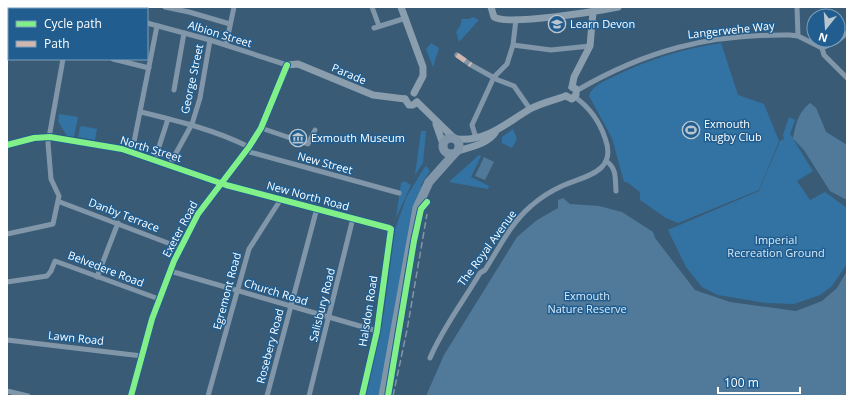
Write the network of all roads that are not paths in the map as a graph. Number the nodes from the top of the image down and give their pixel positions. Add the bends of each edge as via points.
1 (165, 7) edge
2 (234, 7) edge
3 (372, 7) edge
4 (401, 7) edge
5 (491, 7) edge
6 (618, 7) edge
7 (797, 7) edge
8 (176, 8) edge
9 (190, 9) edge
10 (593, 10) edge
11 (406, 18) junction
12 (516, 19) junction
13 (148, 24) edge
14 (230, 24) junction
15 (157, 26) junction
16 (184, 33) junction
17 (798, 36) junction
18 (210, 40) junction
19 (806, 40) edge
20 (226, 45) junction
21 (513, 45) junction
22 (590, 46) junction
23 (822, 48) edge
24 (457, 55) dead end
25 (63, 60) edge
26 (117, 60) edge
27 (287, 65) junction
28 (149, 68) junction
29 (494, 77) junction
30 (847, 78) edge
31 (174, 90) dead end
32 (574, 92) junction
33 (414, 93) junction
34 (566, 96) junction
35 (405, 100) junction
36 (417, 102) junction
37 (530, 109) junction
38 (141, 112) junction
39 (168, 119) junction
40 (435, 120) junction
41 (192, 124) junction
42 (262, 128) junction
43 (315, 130) dead end
44 (495, 132) junction
45 (50, 137) junction
46 (455, 138) junction
47 (476, 138) junction
48 (7, 145) edge
49 (443, 146) junction
50 (247, 149) junction
51 (132, 152) junction
52 (456, 152) junction
53 (155, 159) junction
54 (606, 161) junction
55 (170, 164) junction
56 (436, 172) junction
57 (220, 182) junction
58 (616, 191) dead end
59 (399, 192) dead end
60 (281, 199) junction
61 (60, 202) junction
62 (317, 208) junction
63 (354, 218) junction
64 (118, 223) junction
65 (391, 229) joint
66 (7, 234) edge
67 (181, 248) junction
68 (170, 271) junction
69 (97, 277) junction
70 (7, 282) edge
71 (237, 290) junction
72 (159, 299) junction
73 (292, 307) junction
74 (328, 318) junction
75 (377, 331) junction
76 (7, 340) edge
77 (142, 356) junction
78 (430, 358) dead end
79 (7, 391) edge
80 (28, 396) edge
81 (131, 396) edge
82 (208, 396) edge
83 (267, 396) edge
84 (309, 396) edge
85 (362, 396) edge
86 (383, 396) edge

1 - 8 street
2 - 14 street
3 - 11 street via 377,27
4 - 11 street
5 - 12 street via 498,19
6 - 10 street
7 - 17 street
8 - 9 street
9 - 14 street
10 - 12 street
10 - 22 street
11 - 33 street via 423,64 423,76
12 - 21 street
13 - 15 street, Albion Street
14 - 20 street
15 - 16 street, Albion Street
15 - 28 street
16 - 18 street, Albion Street
16 - 31 street
17 - 19 street, Langerwehe Way
17 - 32 street, Langerwehe Way via 718,39 682,45 640,58
18 - 20 street, Albion Street
18 - 41 street, George Street via 200,98
20 - 27 street, Albion Street
21 - 22 street via 551,50
21 - 29 street via 507,64
22 - 32 street via 574,77
23 - 30 street via 824,55
24 - 29 street
25 - 45 street
26 - 28 street
27 - 35 street, Parade via 298,64 373,95
27 - 42 street, Exeter Road
28 - 38 street
29 - 37 street via 514,86
29 - 47 street via 472,125
32 - 34 street via 570,99
32 - 34 street via 565,91
32 - 54 street via 599,124 608,146
33 - 35 street via 407,94
33 - 36 street via 418,97
34 - 37 street
35 - 36 street via 409,105
36 - 40 street
37 - 44 street
38 - 39 street, New Street
38 - 51 street
39 - 41 street, New Street
39 - 53 street
40 - 46 street
40 - 49 street
41 - 50 street, New Street via 233,139
41 - 55 street, George Street
42 - 43 street via 308,144
42 - 50 street, Exeter Road
44 - 47 street
44 - 52 street via 482,143
45 - 48 street, North Street
45 - 51 street, North Street
45 - 61 street via 48,143 51,179
46 - 47 street
46 - 49 highway via 447,138
46 - 52 highway via 460,145
49 - 52 highway via 447,153
49 - 56 highway
50 - 57 street, Exeter Road
50 - 59 street, New Street
51 - 53 street, North Street
52 - 56 highway
53 - 55 street, North Street
54 - 58 street via 612,164
54 - 78 street, The Royal Avenue via 594,173 559,188 524,212 451,316
55 - 57 street, North Street
56 - 86 highway via 417,208
57 - 60 street, New North Road
57 - 67 street, Exeter Road via 198,214
60 - 62 street, New North Road
60 - 71 street, Egremont Road via 249,249
61 - 64 street, Danby Terrace
61 - 66 street via 53,224
62 - 63 street, New North Road
62 - 73 street, Rosebery Road
63 - 65 street, New North Road
63 - 74 street, Salisbury Road
64 - 67 street, Danby Terrace
64 - 69 street
65 - 75 street, Halsdon Road
67 - 68 street, Exeter Road
68 - 71 street, Church Road
68 - 72 street, Exeter Road
69 - 70 street, Belvedere Road via 55,261 47,276
69 - 72 street, Belvedere Road
71 - 73 street, Church Road
71 - 82 street, Egremont Road
72 - 77 street, Exeter Road
73 - 74 street, Church Road
73 - 83 street, Rosebery Road
74 - 75 street, Church Road
74 - 84 street, Salisbury Road
75 - 85 street, Halsdon Road
76 - 77 street, Lawn Road
77 - 81 street, Exeter Road
79 - 80 street

